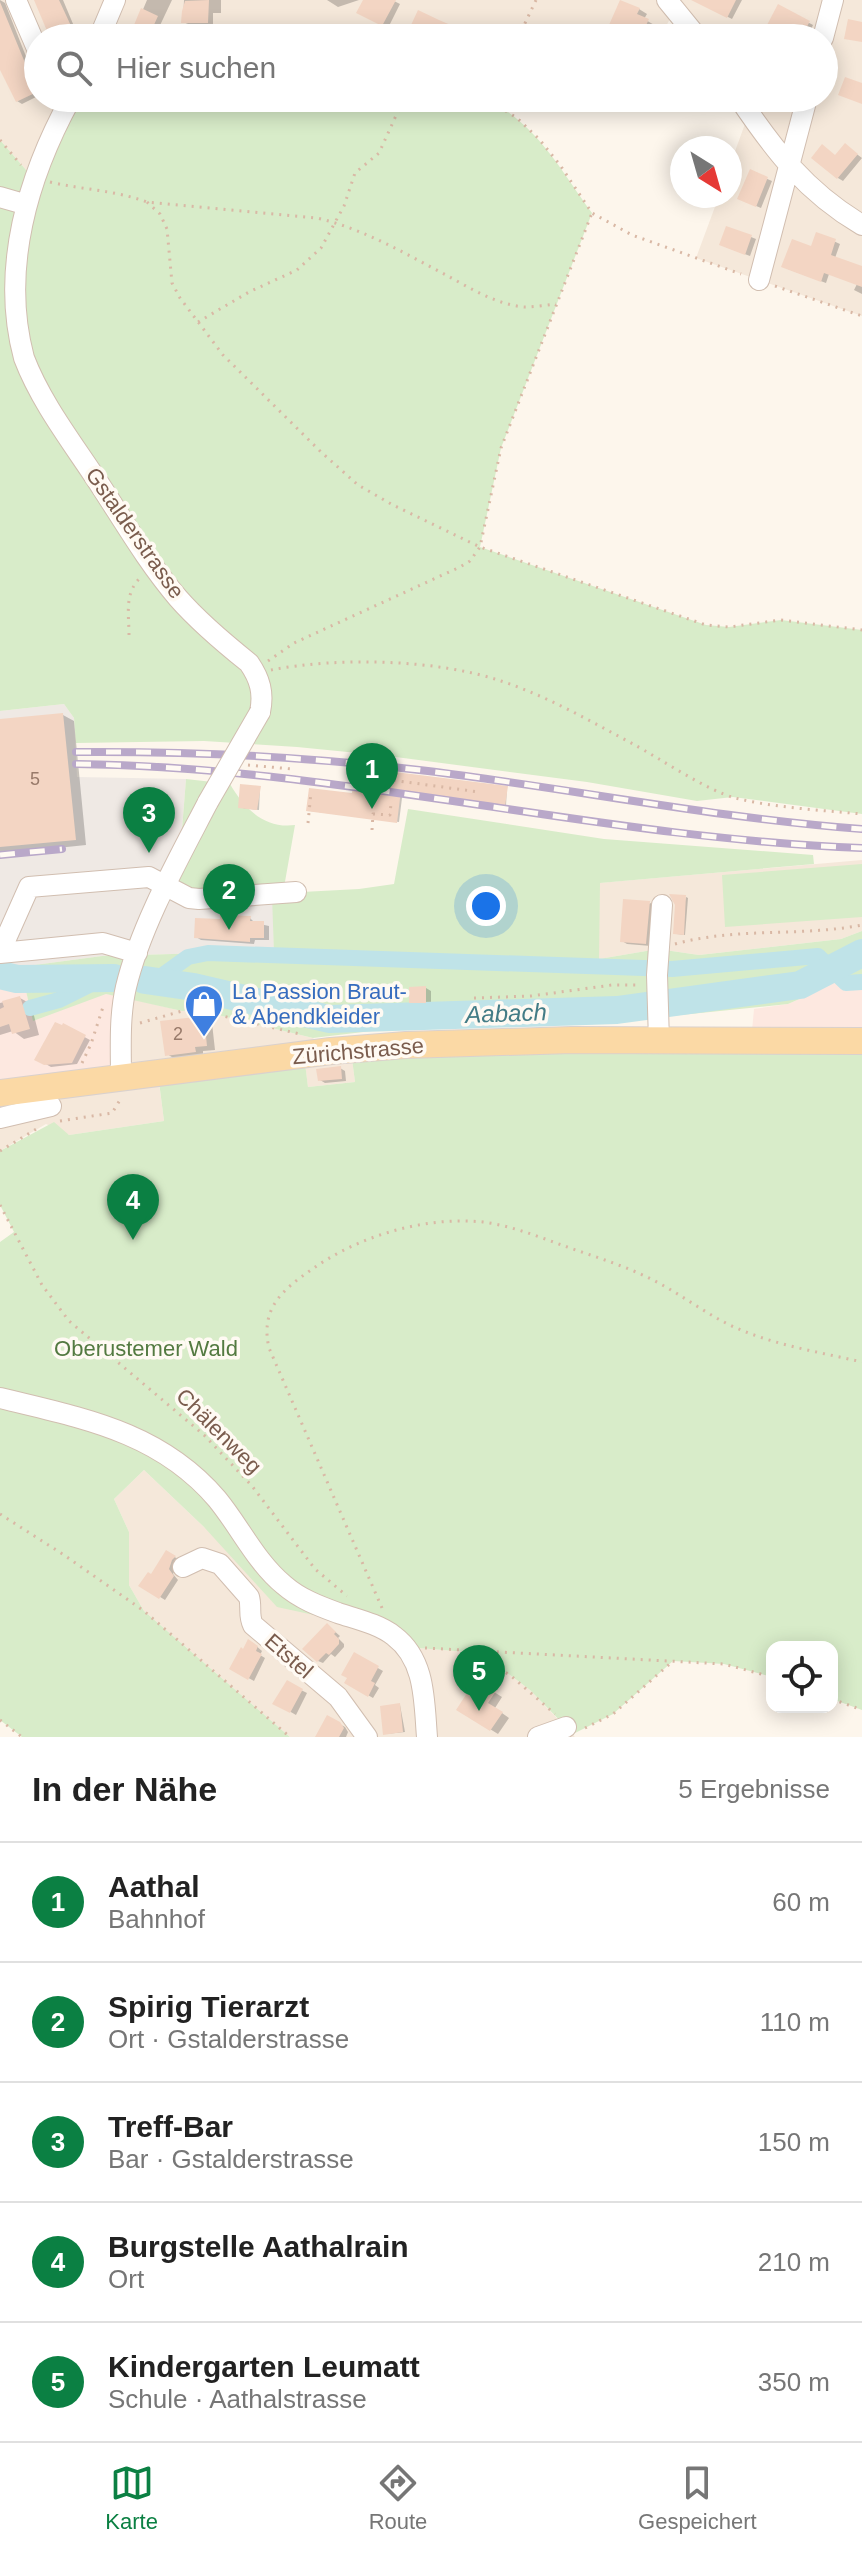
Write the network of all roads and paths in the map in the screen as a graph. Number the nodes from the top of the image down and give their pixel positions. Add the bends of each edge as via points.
1 (16, 0) edge
2 (115, 0) edge
3 (536, 0) edge
4 (667, 0) edge
5 (833, 0) edge
6 (26, 24) edge
7 (105, 24) edge
8 (525, 24) edge
9 (687, 24) edge
10 (827, 24) edge
11 (60, 112) edge
12 (398, 112) edge
13 (508, 112) edge
14 (749, 112) edge
15 (803, 112) edge
16 (0, 140) edge
17 (789, 167) junction
18 (33, 178) junction
19 (0, 197) edge
20 (147, 202) junction
21 (24, 204) junction
22 (592, 213) junction
23 (336, 222) junction
24 (862, 225) edge
25 (759, 280) junction
26 (556, 304) junction
27 (862, 316) edge
28 (198, 322) junction
29 (480, 547) junction
30 (152, 566) junction
31 (862, 630) edge
32 (129, 635) dead end
33 (284, 649) dead end
34 (289, 667) dead end
35 (230, 764) junction
36 (292, 769) dead end
37 (362, 776) dead end
38 (311, 792) dead end
39 (479, 792) dead end
40 (391, 803) dead end
41 (862, 814) edge
42 (308, 823) dead end
43 (372, 830) dead end
44 (166, 887) junction
45 (296, 892) dead end
46 (662, 905) dead end
47 (862, 925) edge
48 (0, 952) edge
49 (137, 953) junction
50 (658, 989) junction
51 (474, 998) dead end
52 (105, 1002) dead end
53 (170, 1007) dead end
54 (170, 1014) junction
55 (136, 1025) dead end
56 (303, 1035) dead end
57 (862, 1041) edge
58 (82, 1063) dead end
59 (121, 1079) junction
60 (0, 1093) edge
61 (50, 1117) junction
62 (0, 1118) edge
63 (0, 1151) edge
64 (0, 1205) edge
65 (862, 1362) edge
66 (0, 1398) edge
67 (0, 1514) edge
68 (183, 1567) dead end
69 (354, 1600) dead end
70 (395, 1634) junction
71 (467, 1652) junction
72 (673, 1661) junction
73 (766, 1675) edge
74 (838, 1701) edge
75 (862, 1710) edge
76 (0, 1720) edge
77 (569, 1730) junction
78 (22, 1737) edge
79 (290, 1737) edge
80 (367, 1737) edge
81 (427, 1737) edge
82 (538, 1737) edge

1 - 6 street
2 - 7 street
3 - 8 path
4 - 9 street
5 - 10 street
11 - 18 street, Gstalderstrasse
12 - 23 path via 379,153 355,173
13 - 22 path via 539,139
14 - 17 street
15 - 17 street
16 - 18 path
17 - 24 street
17 - 25 street
18 - 20 path
18 - 21 street, Gstalderstrasse
19 - 21 street
20 - 23 path
20 - 28 path via 167,229 172,283
21 - 30 street, Gstalderstrasse via 10,278 23,356 42,395
22 - 25 path via 632,235
22 - 26 path
23 - 26 path via 479,293 526,307
23 - 28 path via 321,248 297,270
25 - 27 path
26 - 29 path via 501,448
28 - 29 path via 223,355 358,485
29 - 31 path via 706,625 781,620
29 - 33 path via 466,565
30 - 32 path via 130,589
30 - 35 street, Gstalderstrasse, bridge via 194,615 249,663 261,685 260,712
34 - 41 path via 375,663 480,674 564,708 733,797
35 - 36 path
35 - 44 street, Gstalderstrasse, bridge
37 - 39 path
38 - 42 path
40 - 43 path via 390,815 373,814
44 - 45 street via 199,899
44 - 48 street via 149,877 29,887
44 - 49 street, Gstalderstrasse
46 - 50 street
47 - 50 path via 716,935
48 - 49 street via 103,943
49 - 59 street, Gstalderstrasse via 122,1010
50 - 51 path via 612,985
50 - 57 main road, Zürichstrasse
50 - 59 main road, Zürichstrasse via 489,1041 341,1050
52 - 58 path
53 - 54 path
54 - 55 path
54 - 56 path via 197,1010
59 - 60 main road, Zürichstrasse
59 - 61 path via 120,1103 112,1113
61 - 62 street
61 - 63 path
64 - 69 path, Chälenweg via 42,1285 69,1321 204,1435 252,1486 315,1569
65 - 70 path via 755,1335 630,1270 486,1223 458,1220 400,1230 323,1261 282,1294 271,1308 265,1334
66 - 70 street via 103,1423 147,1443 216,1497 281,1583 308,1601
67 - 79 path via 144,1611
68 - 80 street, Etstel via 202,1558 220,1564 249,1597 253,1625 338,1697
70 - 71 path
70 - 81 street via 416,1662
71 - 72 path
71 - 77 path via 530,1690
72 - 73 path via 724,1664
72 - 77 path via 613,1714
74 - 75 path
76 - 78 path
77 - 82 street

